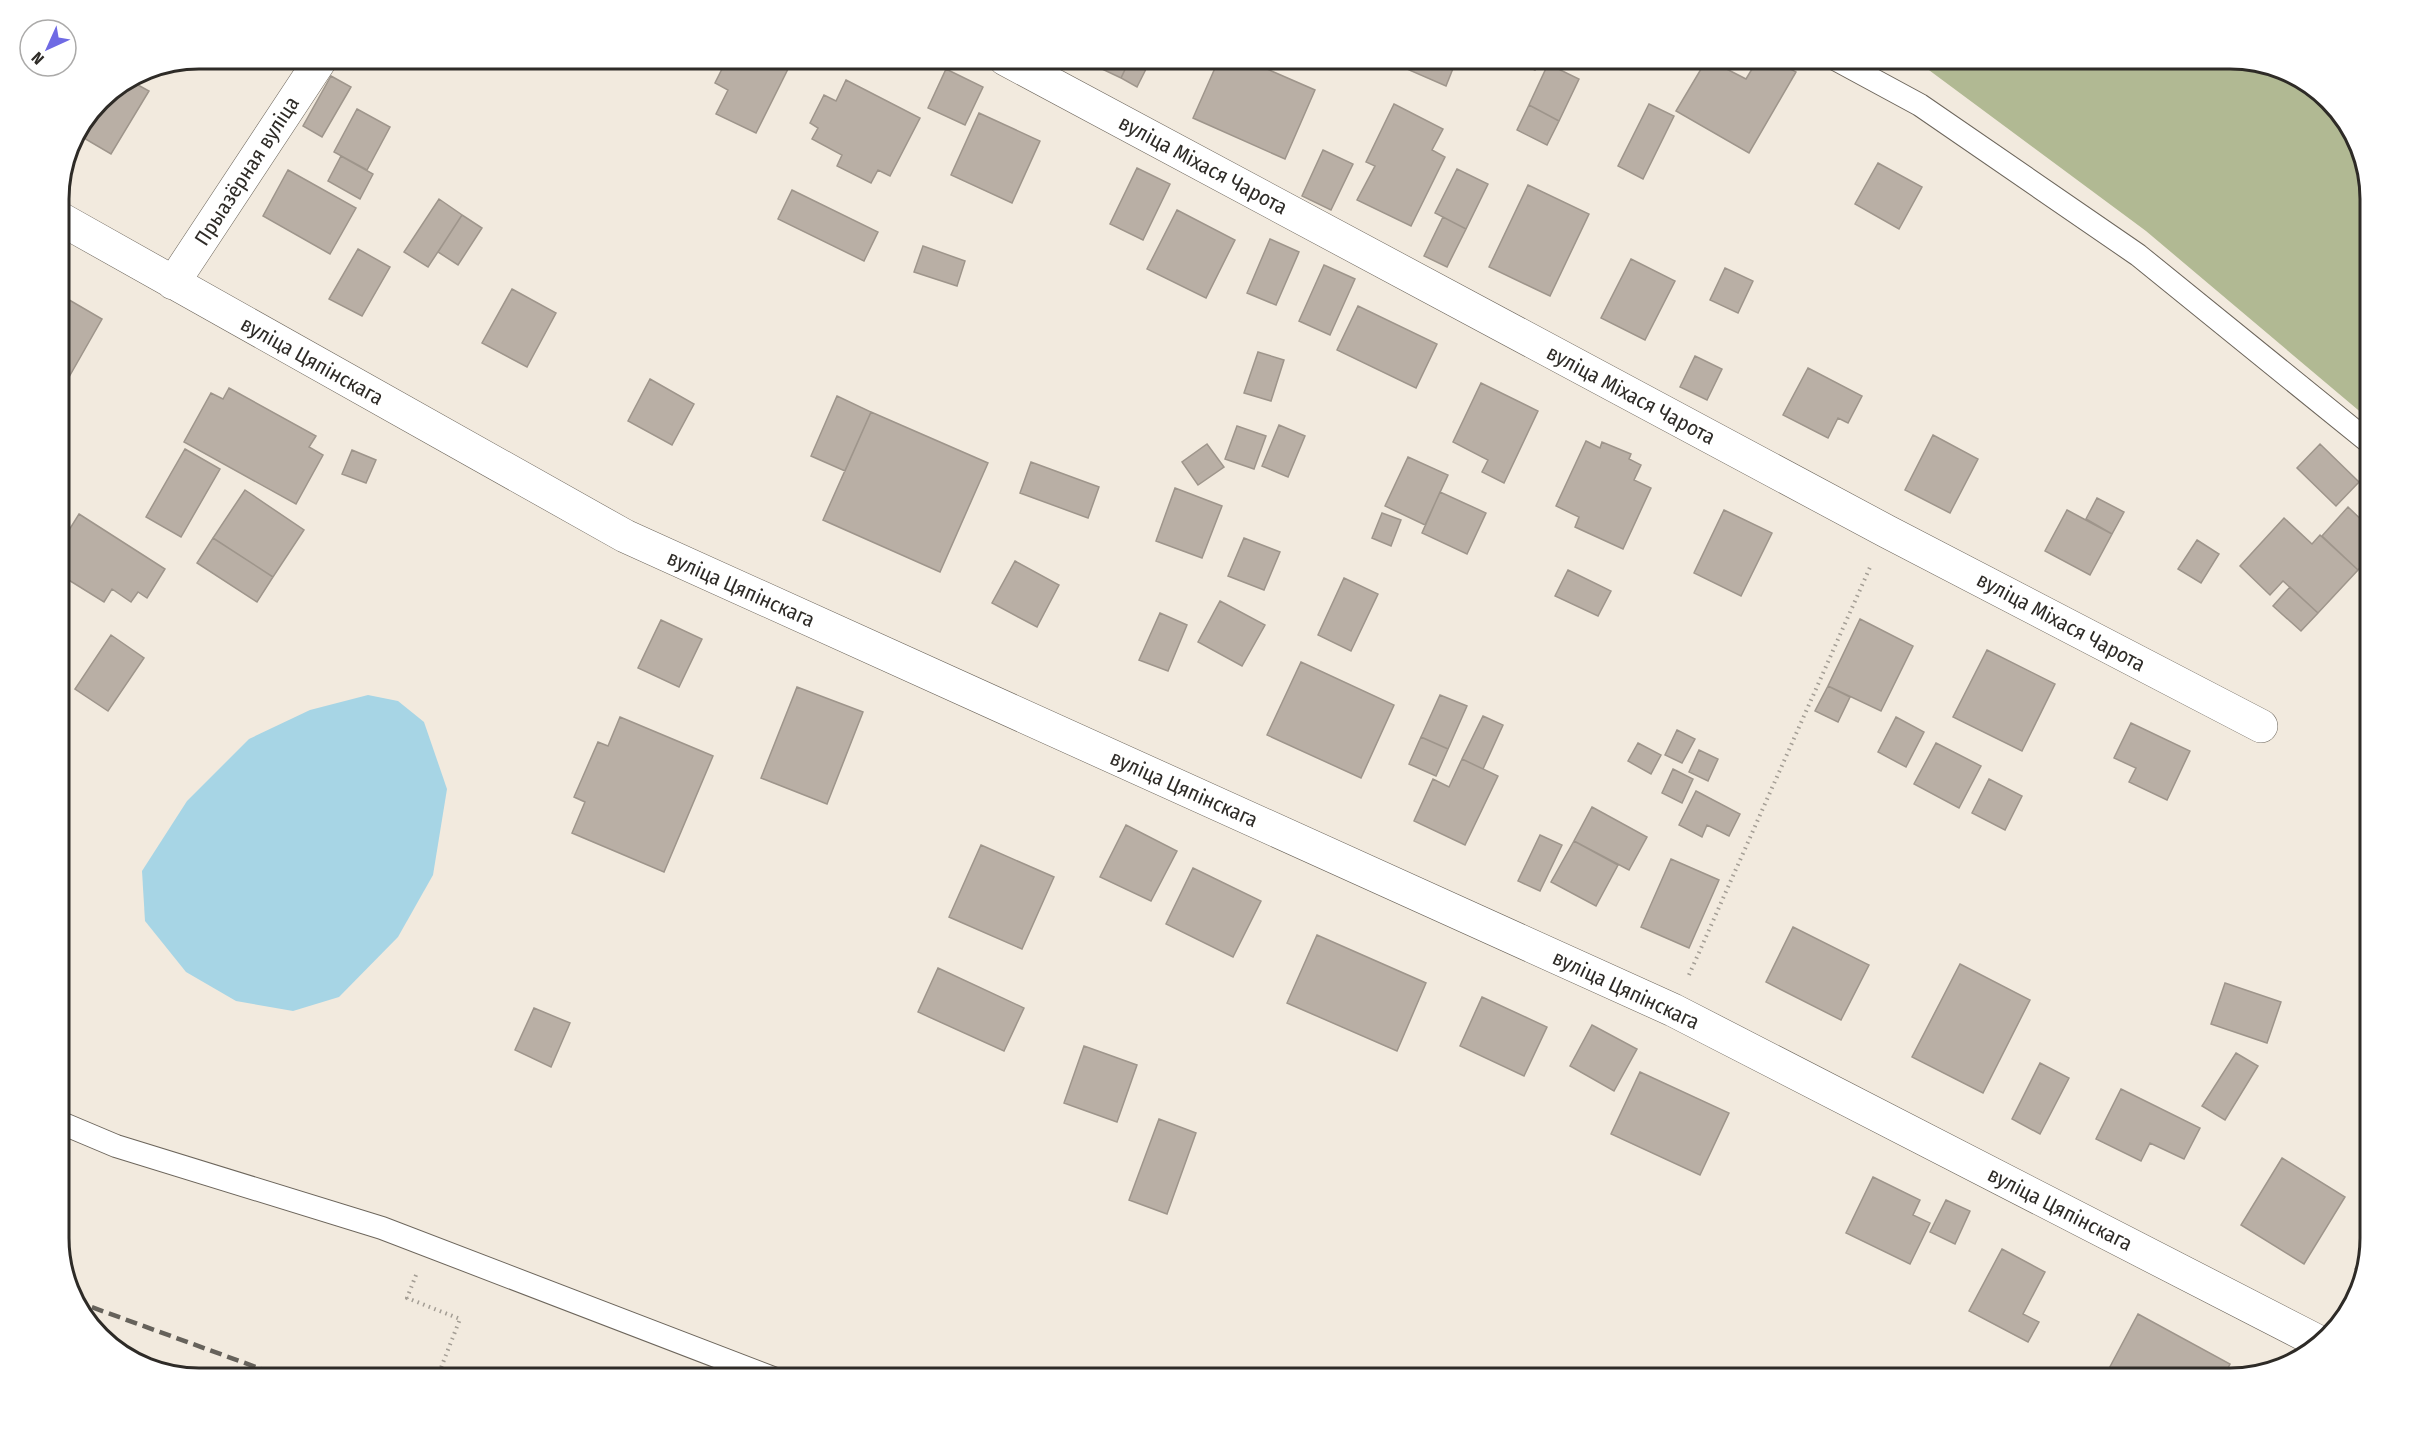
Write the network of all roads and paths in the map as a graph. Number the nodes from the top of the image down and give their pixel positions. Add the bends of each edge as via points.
1 (314, 69) edge
2 (1025, 69) edge
3 (1855, 69) edge
4 (69, 224) edge
5 (173, 283) junction
6 (2360, 435) edge
7 (1886, 531) junction
8 (2260, 726) dead end
9 (1673, 1010) junction
10 (69, 1126) edge
11 (412, 1284) dead end
12 (2312, 1338) edge
13 (441, 1368) edge
14 (747, 1368) edge

1 - 5 street, Прыазёрная вуліца
2 - 7 street, вуліца Міхася Чарота
3 - 6 lane via 1920,105 2138,255
4 - 5 street, вуліца Цяпінскага
5 - 9 street, вуліца Цяпінскага via 625,536
7 - 8 street, вуліца Міхася Чарота
7 - 9 path
9 - 12 street, вуліца Цяпінскага
10 - 14 lane via 116,1146 382,1228
11 - 13 path via 407,1298 460,1319

